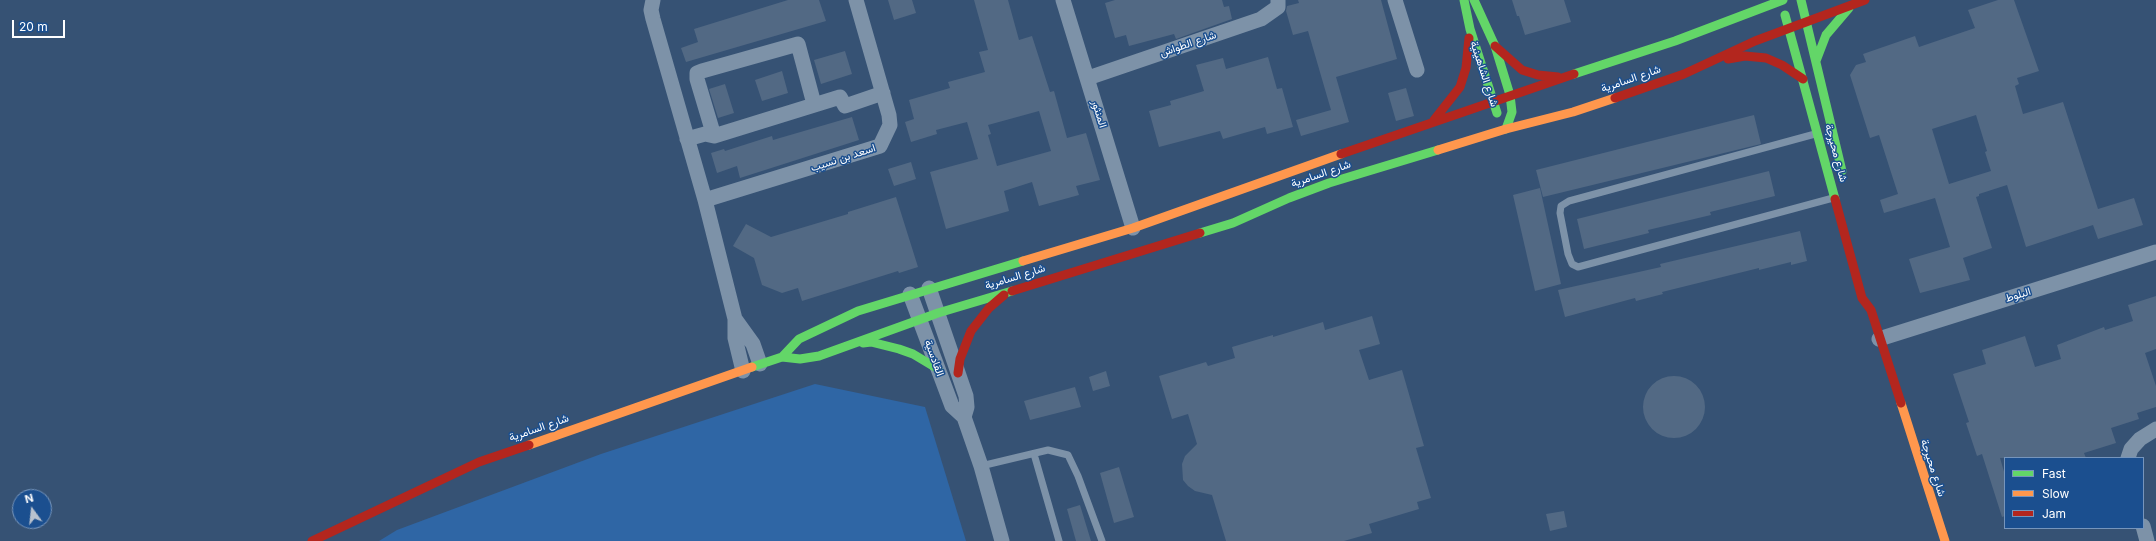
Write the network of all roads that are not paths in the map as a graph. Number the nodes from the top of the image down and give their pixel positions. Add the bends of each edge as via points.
1 (652, 0) edge
2 (856, 0) edge
3 (1063, 0) edge
4 (1278, 0) edge
5 (1395, 0) edge
6 (1464, 0) edge
7 (1474, 0) edge
8 (1782, 0) edge
9 (1801, 0) edge
10 (1865, 0) edge
11 (1855, 4) junction
12 (1807, 22) junction
13 (1789, 28) junction
14 (1470, 29) junction
15 (1495, 46) junction
16 (1816, 60) junction
17 (1417, 70) dead end
18 (1684, 74) junction
19 (1569, 77) junction
20 (1088, 78) junction
21 (1803, 79) junction
22 (883, 93) junction
23 (1510, 95) junction
24 (1492, 101) junction
25 (814, 104) junction
26 (1434, 121) junction
27 (1506, 130) junction
28 (1818, 133) junction
29 (714, 136) junction
30 (687, 139) junction
31 (1844, 178) dead end
32 (1835, 197) junction
33 (705, 200) junction
34 (1133, 228) junction
35 (2156, 252) edge
36 (929, 288) junction
37 (1012, 290) junction
38 (910, 294) junction
39 (1872, 294) dead end
40 (1871, 310) junction
41 (938, 312) junction
42 (735, 319) junction
43 (920, 320) junction
44 (1879, 339) junction
45 (856, 344) junction
46 (782, 357) junction
47 (760, 364) junction
48 (938, 369) junction
49 (743, 370) junction
50 (958, 373) junction
51 (964, 417) junction
52 (2156, 429) edge
53 (1034, 454) junction
54 (2128, 457) edge
55 (981, 466) junction
56 (2144, 529) edge
57 (312, 541) edge
58 (1002, 541) edge
59 (1059, 541) edge
60 (1102, 541) edge
61 (1945, 541) edge
62 (2147, 541) edge

1 - 30 street via 653,19
2 - 22 street, اسعد بن نسيب
3 - 20 street, المنثور
4 - 20 street, شارع الطواش via 1278,7 1261,19
5 - 17 street
6 - 14 street, شارع الشاهينية
7 - 15 street, شارع الشاهينية
8 - 13 street, شارع محيرجة
8 - 19 street, شارع السامرية via 1675,41
9 - 12 street, شارع محيرجة
10 - 11 street, شارع السامرية
11 - 12 street, شارع السامرية
11 - 16 street via 1844,12 1826,34
12 - 13 street, شارع السامرية
12 - 16 street, شارع محيرجة
13 - 18 street, شارع السامرية
13 - 21 street, شارع محيرجة
14 - 24 street, شارع الشاهينية
14 - 26 street via 1466,68 1460,87
15 - 19 street via 1512,62 1530,73
15 - 23 street, شارع الشاهينية
16 - 31 street, شارع محيرجة
18 - 21 street via 1736,57 1756,56 1778,63
18 - 27 street, شارع السامرية via 1573,112
19 - 23 street, شارع السامرية
20 - 34 street, المنثور
21 - 28 street, شارع محيرجة
22 - 25 street via 845,106 840,97
22 - 33 street, اسعد بن نسيب via 890,125 880,146
23 - 24 street, شارع السامرية
23 - 27 street, شارع الشاهينية via 1512,112
24 - 26 street, شارع السامرية
24 - 27 street, شارع الشاهينية
25 - 29 street
25 - 29 street via 798,44 702,71 697,74 697,79
26 - 34 street, شارع السامرية
27 - 37 street, شارع السامرية via 1309,190 1215,229
28 - 32 street, شارع محيرجة
28 - 32 lane via 1569,201 1561,206 1560,214 1568,254 1572,264 1578,267
29 - 30 street via 705,134
30 - 33 street
32 - 40 street, شارع محيرجة via 1862,298
33 - 42 street
34 - 36 street, شارع السامرية
35 - 44 street, البلوط
36 - 38 street, شارع السامرية
36 - 41 street, القادسية
37 - 41 street, شارع السامرية
37 - 50 street via 979,319 965,344
38 - 43 street, القادسية
38 - 46 street, شارع السامرية via 858,311 814,331 795,342
39 - 40 street, شارع محيرجة
40 - 44 street, شارع محيرجة
41 - 43 street, شارع السامرية
41 - 50 street, القادسية
42 - 47 street via 751,339
42 - 49 street via 737,348
43 - 45 street, شارع السامرية
43 - 48 street, القادسية
44 - 61 street, شارع محيرجة
45 - 46 street, شارع السامرية via 810,358
45 - 48 street via 871,342 899,349
46 - 47 street, شارع السامرية
47 - 49 street, شارع السامرية
48 - 51 street, القادسية via 952,406
49 - 57 street, شارع السامرية via 479,462
50 - 51 street, القادسية via 967,401
51 - 55 street, القادسية
52 - 54 street via 2140,439 2131,449
53 - 55 lane
53 - 59 lane
53 - 60 lane via 1048,450 1068,455
55 - 58 street, القادسية
56 - 62 street

